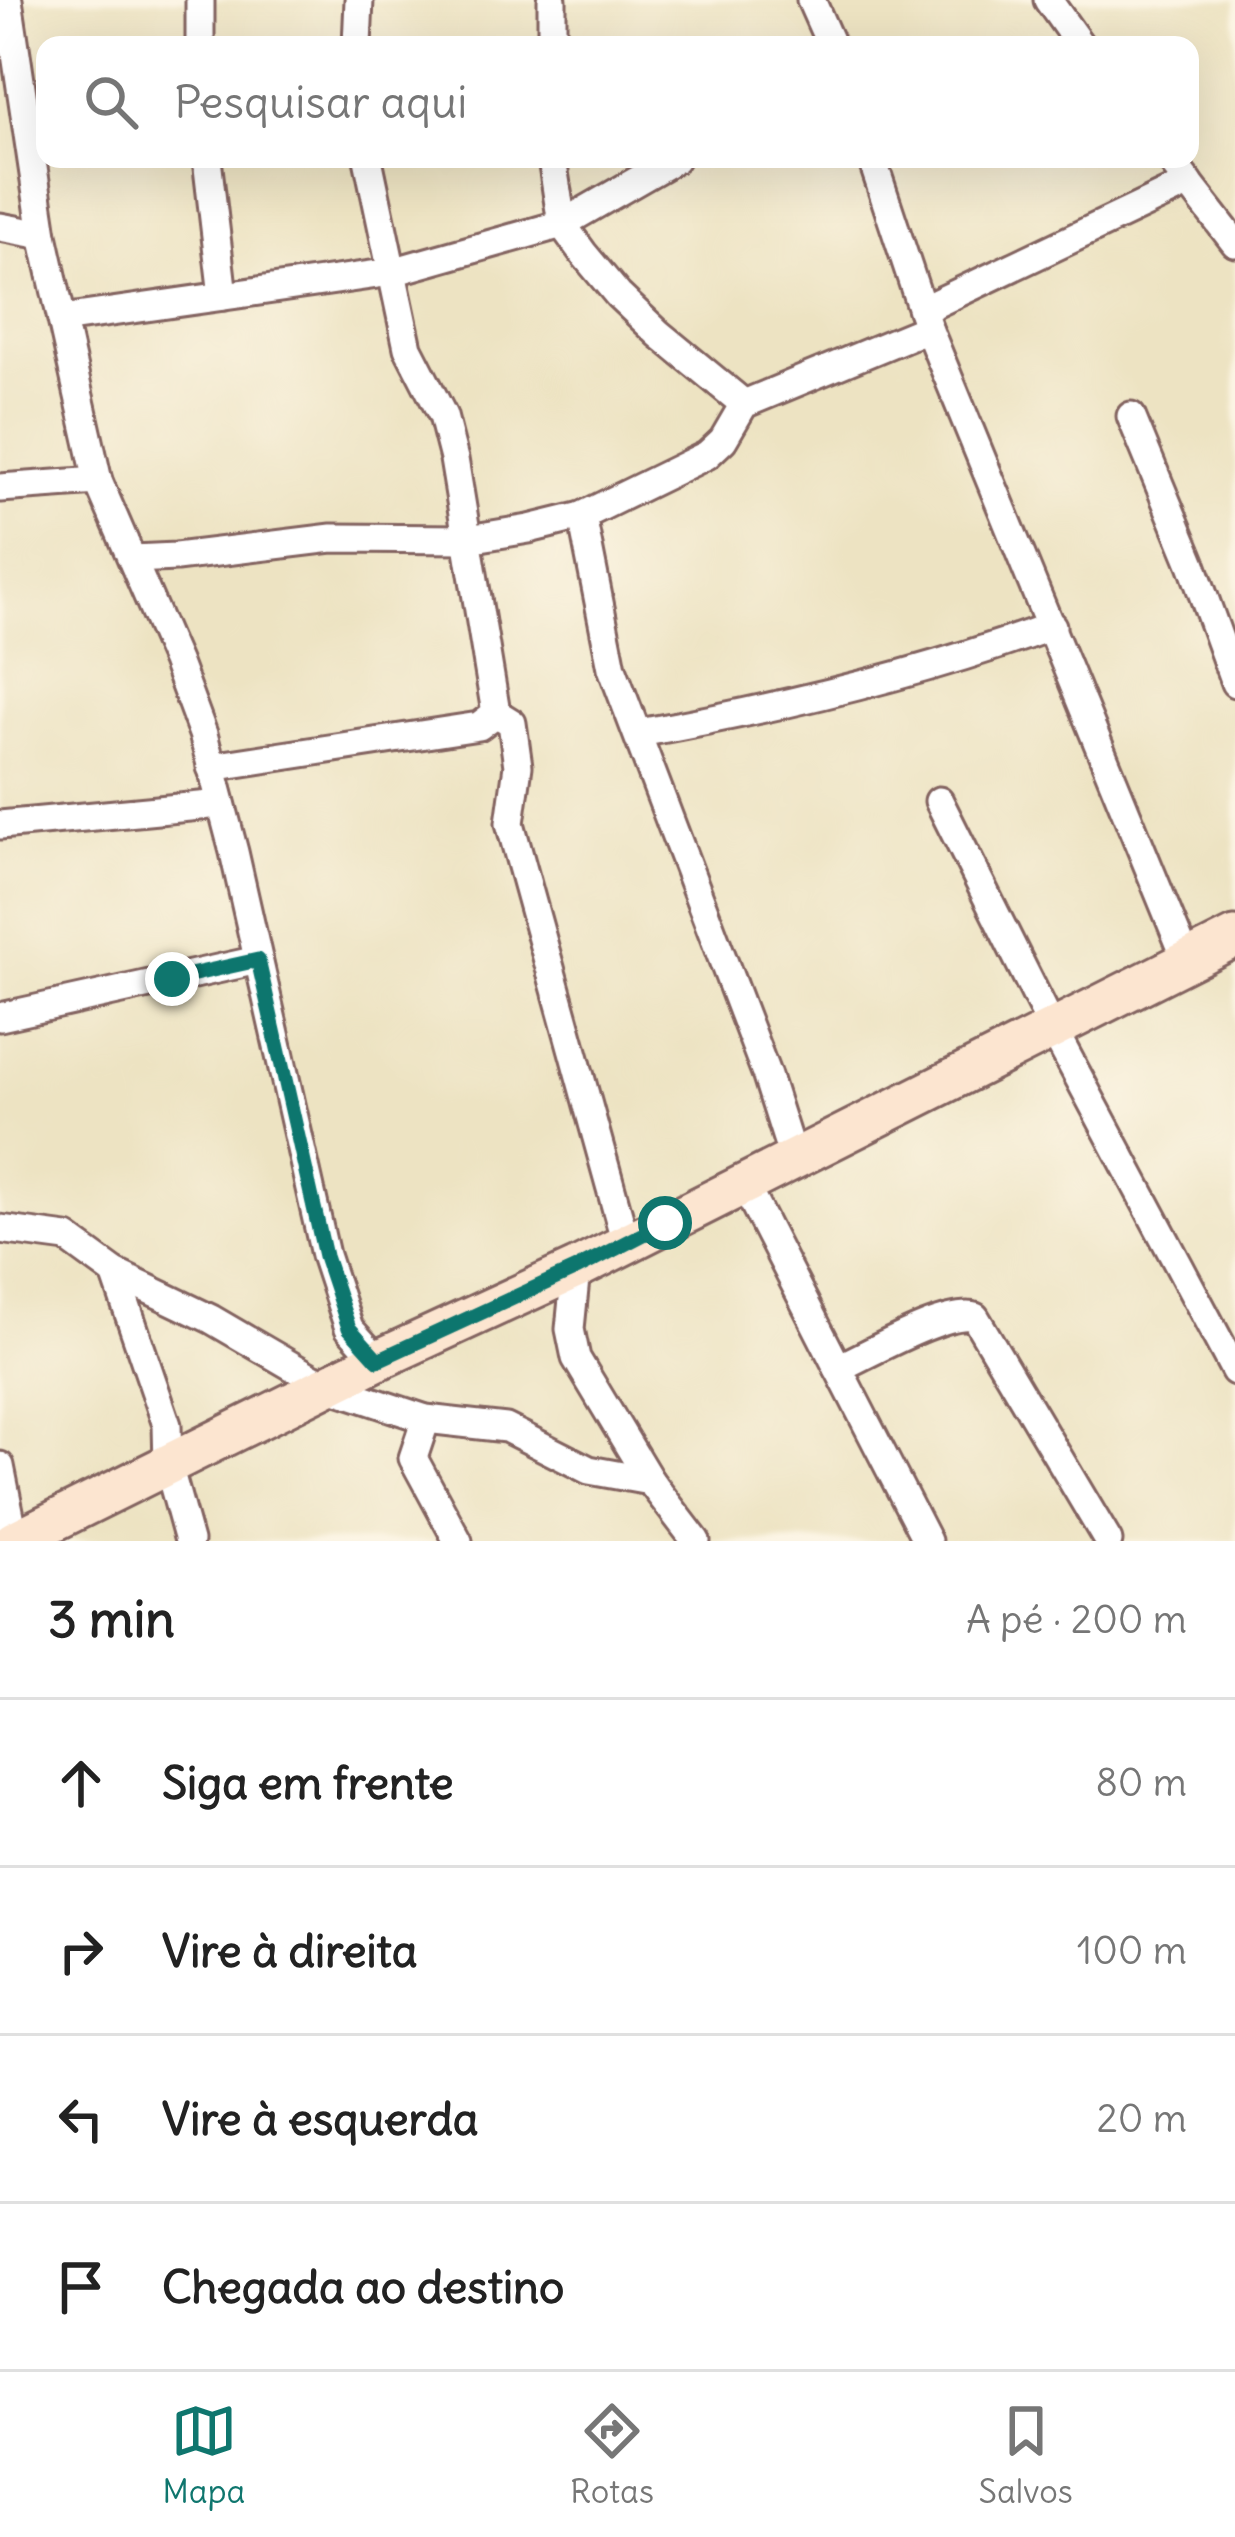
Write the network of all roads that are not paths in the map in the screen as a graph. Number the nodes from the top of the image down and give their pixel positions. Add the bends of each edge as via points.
1 (8, 0) edge
2 (200, 0) edge
3 (359, 0) edge
4 (552, 0) edge
5 (811, 0) edge
6 (1048, 0) edge
7 (200, 36) edge
8 (357, 36) edge
9 (552, 36) edge
10 (827, 36) edge
11 (1073, 36) edge
12 (11, 95) edge
13 (208, 168) edge
14 (370, 168) edge
15 (553, 168) edge
16 (659, 168) edge
17 (875, 168) edge
18 (1177, 168) edge
19 (1189, 183) junction
20 (562, 224) junction
21 (0, 227) edge
22 (43, 235) junction
23 (1235, 242) edge
24 (392, 272) junction
25 (223, 296) junction
26 (62, 319) junction
27 (925, 319) junction
28 (744, 404) junction
29 (1131, 416) dead end
30 (98, 482) junction
31 (0, 488) edge
32 (582, 516) junction
33 (468, 539) junction
34 (133, 559) junction
35 (1052, 626) junction
36 (1235, 683) edge
37 (496, 713) junction
38 (640, 733) junction
39 (211, 767) junction
40 (939, 801) dead end
41 (221, 804) junction
42 (0, 825) edge
43 (1235, 937) edge
44 (258, 960) junction
45 (1187, 961) junction
46 (0, 1017) edge
47 (1054, 1031) junction
48 (793, 1157) junction
49 (743, 1182) junction
50 (0, 1228) edge
51 (626, 1243) junction
52 (576, 1269) junction
53 (116, 1273) junction
54 (378, 1360) junction
55 (838, 1368) junction
56 (1235, 1371) edge
57 (326, 1386) junction
58 (427, 1419) junction
59 (167, 1465) junction
60 (0, 1466) edge
61 (650, 1481) junction
62 (15, 1541) edge
63 (189, 1541) edge
64 (458, 1541) edge
65 (696, 1541) edge
66 (927, 1541) edge
67 (1108, 1541) edge

1 - 12 street
2 - 7 street
3 - 8 street
4 - 9 street
5 - 10 street
6 - 11 street
12 - 22 street
13 - 25 street
14 - 24 street
15 - 20 street
16 - 20 street
17 - 27 street
18 - 19 street
19 - 23 street
19 - 27 street
20 - 24 street
20 - 28 street via 618,295
21 - 22 street
22 - 26 street
24 - 25 street
24 - 33 street via 408,348 443,416
25 - 26 street
26 - 30 street
27 - 28 street
27 - 35 street
28 - 32 street via 707,455
29 - 36 street
30 - 31 street
30 - 34 street
32 - 33 street
32 - 38 street via 612,668
33 - 34 street via 332,538
33 - 37 street
34 - 39 street
35 - 38 street via 972,655
35 - 45 street
37 - 39 street via 479,726
37 - 51 street via 512,723 518,766 510,823
38 - 48 street
39 - 41 street
40 - 47 street
41 - 42 street
41 - 44 street
43 - 45 street
44 - 46 street
44 - 54 street via 325,1256 349,1328
45 - 47 street
47 - 48 street
47 - 56 street
48 - 49 street
49 - 51 street
49 - 55 street
50 - 53 street via 67,1238
51 - 52 street
52 - 54 street
52 - 61 street via 570,1329 577,1358
53 - 57 street
53 - 59 street via 167,1425
54 - 57 street
55 - 66 street
55 - 67 street via 944,1320 975,1317
57 - 58 street
57 - 59 street
58 - 61 street via 506,1428 589,1470
58 - 64 street via 413,1458
59 - 62 street
59 - 63 street
60 - 62 street
61 - 65 street

